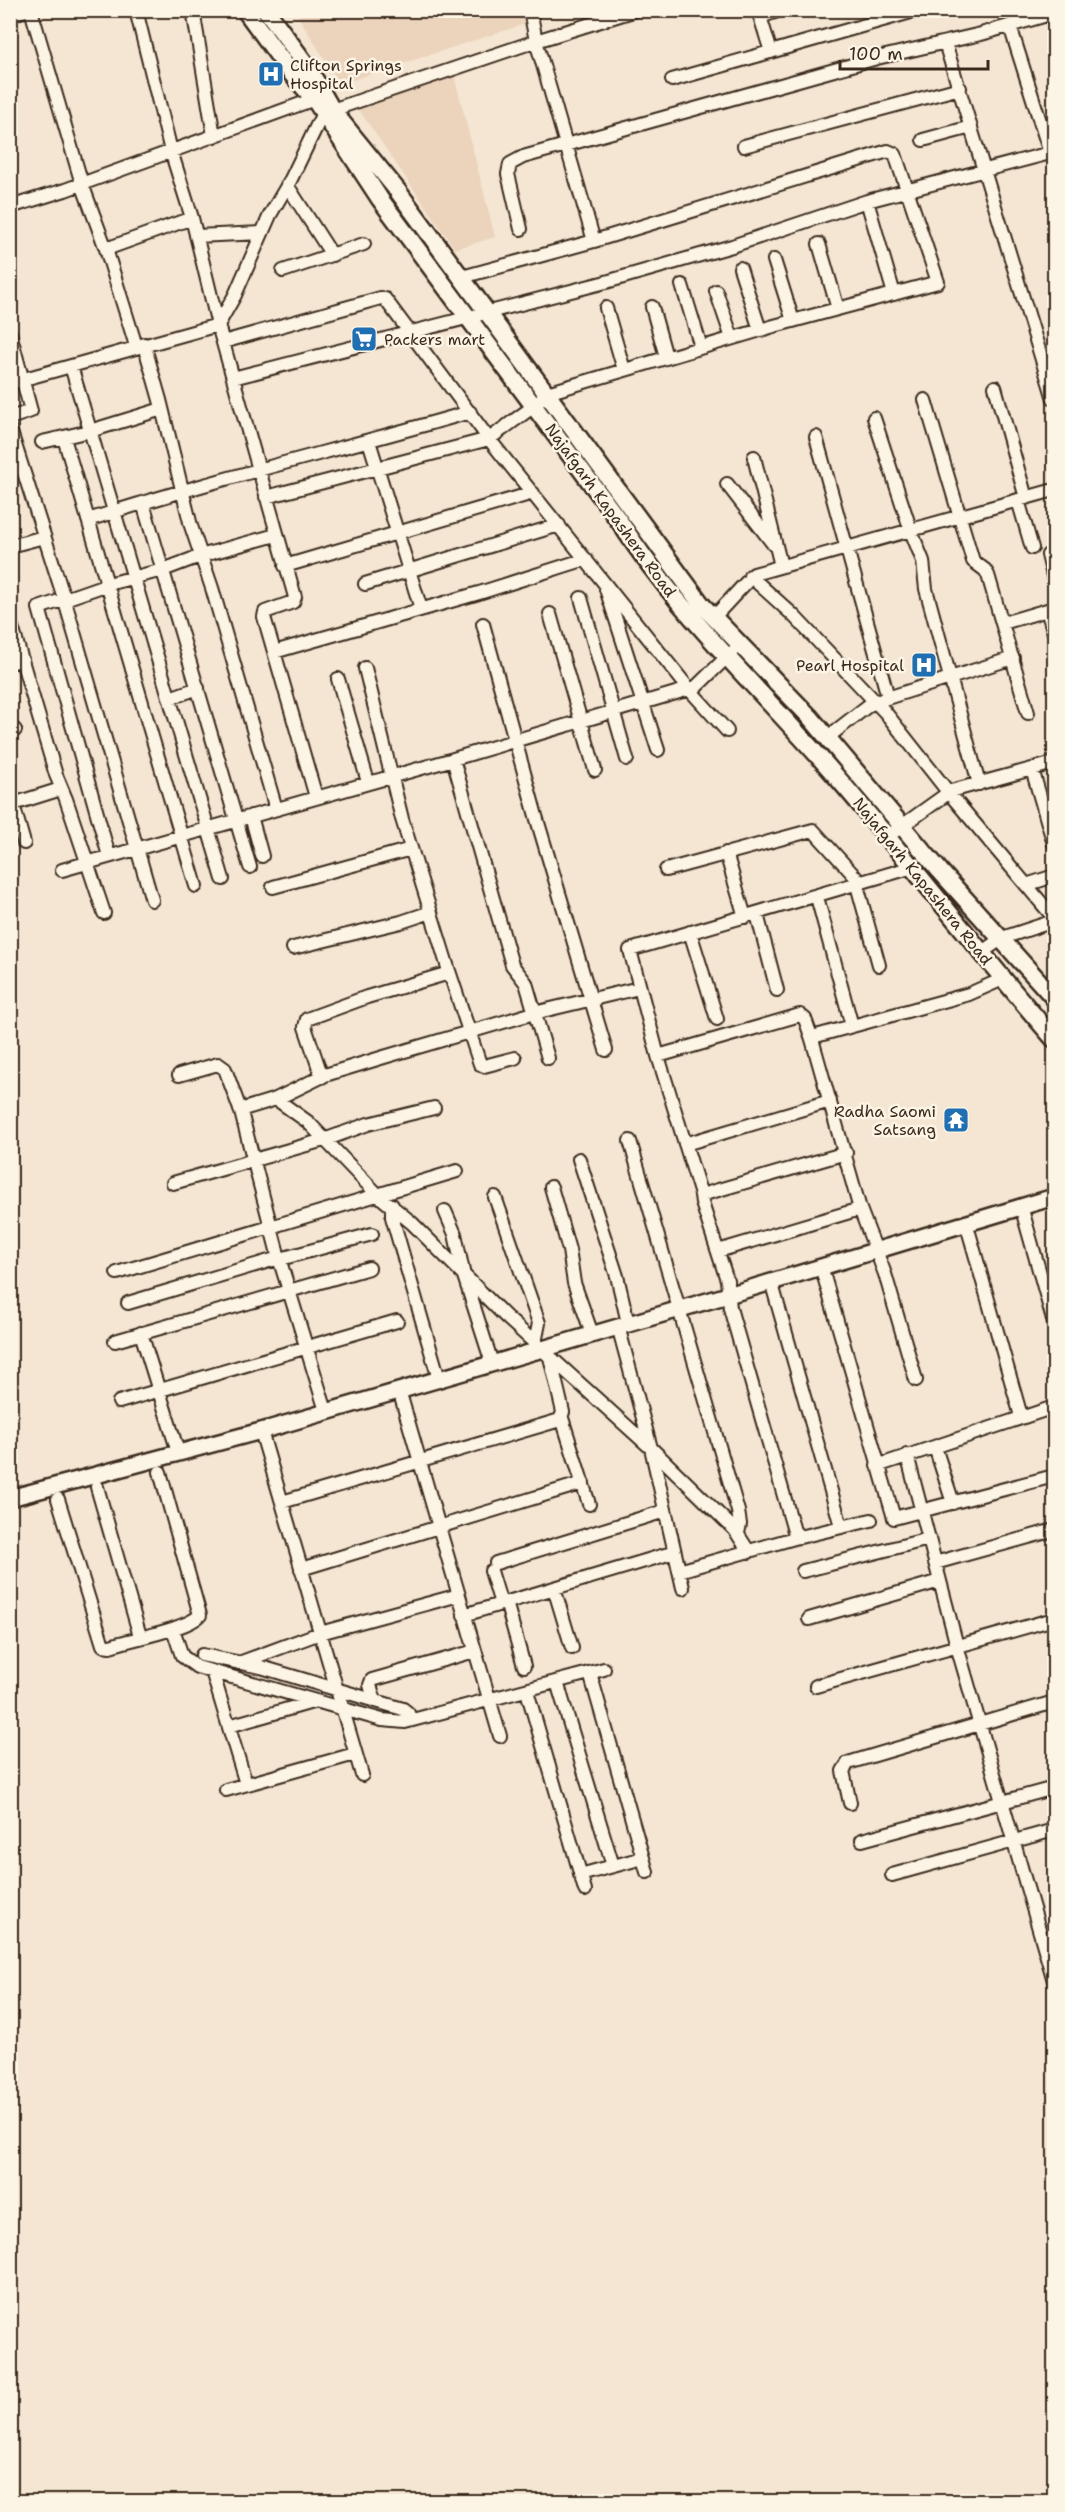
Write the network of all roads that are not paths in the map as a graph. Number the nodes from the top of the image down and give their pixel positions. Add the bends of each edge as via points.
1 (26, 10) edge
2 (31, 10) edge
3 (136, 10) edge
4 (193, 10) edge
5 (245, 10) edge
6 (266, 10) edge
7 (530, 10) edge
8 (636, 10) edge
9 (781, 10) edge
10 (918, 10) edge
11 (1054, 13) edge
12 (759, 14) edge
13 (10, 15) edge
14 (1010, 26) junction
15 (536, 41) junction
16 (945, 43) junction
17 (771, 52) junction
18 (672, 80) dead end
19 (960, 88) junction
20 (319, 97) junction
21 (328, 113) junction
22 (971, 127) junction
23 (214, 136) junction
24 (923, 140) dead end
25 (566, 144) junction
26 (744, 146) dead end
27 (171, 151) junction
28 (1052, 152) edge
29 (984, 170) junction
30 (82, 184) junction
31 (287, 185) junction
32 (906, 190) junction
33 (867, 201) junction
34 (10, 207) edge
35 (192, 218) junction
36 (521, 229) dead end
37 (262, 233) junction
38 (196, 236) junction
39 (594, 241) junction
40 (364, 244) dead end
41 (819, 244) dead end
42 (106, 249) junction
43 (332, 255) junction
44 (774, 260) dead end
45 (740, 268) dead end
46 (283, 271) dead end
47 (462, 277) junction
48 (682, 285) dead end
49 (716, 291) dead end
50 (894, 294) junction
51 (606, 308) dead end
52 (652, 308) dead end
53 (838, 309) junction
54 (488, 312) junction
55 (469, 317) junction
56 (793, 321) junction
57 (218, 325) junction
58 (759, 330) junction
59 (10, 333) edge
60 (412, 333) junction
61 (732, 338) junction
62 (224, 342) junction
63 (140, 345) junction
64 (701, 347) junction
65 (666, 357) junction
66 (70, 366) junction
67 (624, 370) junction
68 (233, 378) junction
69 (23, 379) junction
70 (10, 383) edge
71 (994, 387) dead end
72 (547, 393) junction
73 (1054, 399) edge
74 (925, 400) dead end
75 (534, 406) junction
76 (162, 409) junction
77 (470, 412) junction
78 (10, 418) edge
79 (874, 418) dead end
80 (10, 429) edge
81 (90, 431) junction
82 (816, 437) dead end
83 (64, 438) junction
84 (489, 439) junction
85 (369, 441) junction
86 (42, 442) dead end
87 (754, 457) dead end
88 (377, 468) junction
89 (259, 469) junction
90 (726, 484) dead end
91 (1054, 489) edge
92 (182, 493) junction
93 (533, 493) junction
94 (266, 497) junction
95 (1022, 499) junction
96 (143, 503) junction
97 (115, 511) junction
98 (961, 517) junction
99 (88, 520) junction
100 (559, 525) junction
101 (911, 531) junction
102 (397, 533) junction
103 (276, 535) junction
104 (44, 537) junction
105 (10, 546) edge
106 (848, 548) junction
107 (1032, 548) dead end
108 (777, 549) junction
109 (1048, 555) dead end
110 (200, 556) junction
111 (586, 558) junction
112 (285, 566) junction
113 (782, 566) junction
114 (163, 570) junction
115 (408, 570) junction
116 (750, 576) junction
117 (133, 579) junction
118 (1054, 580) edge
119 (603, 581) junction
120 (108, 584) junction
121 (365, 584) dead end
122 (64, 598) junction
123 (581, 598) dead end
124 (421, 609) junction
125 (1051, 609) edge
126 (702, 612) junction
127 (550, 614) dead end
128 (10, 620) edge
129 (1003, 623) junction
130 (483, 624) dead end
131 (1054, 633) edge
132 (741, 644) junction
133 (274, 652) junction
134 (728, 656) junction
135 (1013, 658) junction
136 (16, 661) edge
137 (365, 668) dead end
138 (951, 678) junction
139 (339, 679) dead end
140 (198, 688) junction
141 (689, 689) junction
142 (888, 697) junction
143 (170, 698) junction
144 (876, 702) junction
145 (644, 703) junction
146 (615, 712) junction
147 (1028, 713) dead end
148 (582, 721) junction
149 (727, 731) dead end
150 (828, 737) junction
151 (517, 740) junction
152 (658, 750) dead end
153 (453, 759) junction
154 (627, 759) dead end
155 (1054, 762) edge
156 (1032, 769) junction
157 (595, 770) dead end
158 (393, 775) junction
159 (368, 782) junction
160 (979, 783) junction
161 (61, 789) junction
162 (949, 793) junction
163 (316, 796) junction
164 (12, 801) edge
165 (276, 809) junction
166 (251, 816) junction
167 (235, 820) junction
168 (902, 824) junction
169 (208, 827) junction
170 (180, 835) junction
171 (888, 836) junction
172 (24, 843) dead end
173 (1054, 844) edge
174 (137, 848) junction
175 (411, 849) junction
176 (726, 853) junction
177 (109, 856) junction
178 (262, 856) dead end
179 (87, 863) junction
180 (250, 867) dead end
181 (913, 867) junction
182 (62, 870) dead end
183 (666, 870) dead end
184 (1054, 876) edge
185 (223, 879) dead end
186 (859, 884) junction
187 (196, 885) dead end
188 (1026, 885) junction
189 (273, 887) dead end
190 (817, 897) junction
191 (152, 900) dead end
192 (431, 912) junction
193 (104, 913) dead end
194 (751, 915) junction
195 (1054, 920) edge
196 (690, 932) junction
197 (1002, 939) junction
198 (293, 948) dead end
199 (981, 953) junction
200 (879, 965) dead end
201 (449, 971) junction
202 (1003, 979) junction
203 (639, 988) junction
204 (777, 990) dead end
205 (1054, 998) edge
206 (591, 999) junction
207 (534, 1013) junction
208 (717, 1019) dead end
209 (852, 1026) junction
210 (470, 1033) junction
211 (812, 1039) junction
212 (1054, 1039) edge
213 (606, 1050) dead end
214 (658, 1056) junction
215 (515, 1058) dead end
216 (548, 1058) dead end
217 (179, 1075) dead end
218 (322, 1077) junction
219 (276, 1099) junction
220 (830, 1101) junction
221 (434, 1108) dead end
222 (240, 1110) junction
223 (324, 1140) junction
224 (630, 1141) dead end
225 (685, 1144) junction
226 (846, 1153) junction
227 (579, 1159) dead end
228 (255, 1160) junction
229 (457, 1172) dead end
230 (173, 1184) dead end
231 (551, 1186) dead end
232 (378, 1195) junction
233 (701, 1195) junction
234 (495, 1197) dead end
235 (1054, 1197) edge
236 (392, 1205) junction
237 (1021, 1206) junction
238 (860, 1209) junction
239 (445, 1211) dead end
240 (966, 1222) junction
241 (271, 1228) junction
242 (372, 1234) dead end
243 (876, 1250) junction
244 (718, 1251) junction
245 (279, 1258) junction
246 (822, 1266) junction
247 (369, 1268) dead end
248 (117, 1273) dead end
249 (464, 1276) junction
250 (771, 1281) junction
251 (289, 1290) junction
252 (728, 1295) junction
253 (128, 1303) dead end
254 (679, 1309) junction
255 (1054, 1320) edge
256 (397, 1321) dead end
257 (623, 1325) junction
258 (141, 1333) junction
259 (592, 1334) junction
260 (115, 1341) dead end
261 (307, 1347) junction
262 (542, 1350) junction
263 (492, 1363) junction
264 (439, 1378) junction
265 (916, 1380) dead end
266 (160, 1390) junction
267 (399, 1390) junction
268 (119, 1402) dead end
269 (1054, 1407) edge
270 (326, 1411) junction
271 (1021, 1416) junction
272 (562, 1418) junction
273 (261, 1431) junction
274 (935, 1447) junction
275 (651, 1448) junction
276 (178, 1452) junction
277 (907, 1455) junction
278 (420, 1460) junction
279 (877, 1466) junction
280 (160, 1472) dead end
281 (1054, 1476) edge
282 (582, 1483) junction
283 (97, 1487) dead end
284 (10, 1498) edge
285 (58, 1499) dead end
286 (282, 1502) junction
287 (953, 1503) junction
288 (589, 1504) dead end
289 (665, 1511) junction
290 (924, 1511) junction
291 (871, 1520) dead end
292 (841, 1526) junction
293 (439, 1527) junction
294 (1054, 1530) edge
295 (738, 1533) junction
296 (798, 1537) junction
297 (929, 1539) junction
298 (675, 1552) junction
299 (749, 1552) junction
300 (935, 1563) junction
301 (301, 1569) junction
302 (679, 1571) junction
303 (802, 1571) dead end
304 (940, 1581) junction
305 (554, 1588) junction
306 (683, 1588) dead end
307 (459, 1595) junction
308 (504, 1603) junction
309 (464, 1615) junction
310 (809, 1619) dead end
311 (1054, 1619) edge
312 (173, 1629) junction
313 (320, 1633) junction
314 (140, 1636) junction
315 (957, 1646) junction
316 (572, 1648) dead end
317 (475, 1651) junction
318 (202, 1655) dead end
319 (239, 1662) junction
320 (524, 1666) dead end
321 (604, 1669) dead end
322 (212, 1671) junction
323 (590, 1673) junction
324 (557, 1682) junction
325 (816, 1686) dead end
326 (336, 1689) junction
327 (527, 1690) junction
328 (316, 1701) junction
329 (375, 1701) junction
330 (489, 1701) junction
331 (1054, 1702) edge
332 (341, 1707) junction
333 (410, 1720) junction
334 (981, 1722) junction
335 (229, 1726) junction
336 (500, 1736) dead end
337 (355, 1754) junction
338 (362, 1775) dead end
339 (246, 1784) junction
340 (1054, 1788) edge
341 (226, 1790) dead end
342 (1004, 1802) junction
343 (850, 1803) dead end
344 (1054, 1830) edge
345 (862, 1840) dead end
346 (1014, 1840) junction
347 (643, 1858) junction
348 (613, 1866) junction
349 (647, 1872) dead end
350 (580, 1875) junction
351 (892, 1875) dead end
352 (585, 1890) dead end
353 (1054, 1981) edge

1 - 13 street
2 - 30 street
3 - 27 street
4 - 23 street
5 - 20 main road, Najafgarh Kapashera Road via 291,73
6 - 20 main road, Najafgarh Kapashera Road via 307,66
7 - 15 street
8 - 15 street
9 - 12 street
10 - 17 street
11 - 14 street
12 - 17 street
14 - 16 street
14 - 28 street
15 - 21 street
15 - 25 street
16 - 19 street
16 - 25 street via 877,58
17 - 18 street
19 - 22 street
19 - 26 street
20 - 21 main road, Najafgarh Kapashera Road
20 - 23 street
21 - 31 street via 320,119
21 - 47 main road, Najafgarh Kapashera Road via 397,190
21 - 55 main road, Najafgarh Kapashera Road via 380,199
22 - 24 street
22 - 29 street
23 - 27 street
25 - 36 street via 510,164 508,174
25 - 39 street
27 - 30 street
27 - 35 street
28 - 29 street
29 - 32 street
29 - 73 street
30 - 34 street
30 - 42 street
31 - 37 street
31 - 43 street
32 - 33 street
32 - 39 street via 895,154 888,151
32 - 50 street via 938,282
33 - 50 street
33 - 54 street via 711,252
35 - 38 street
35 - 42 street
37 - 38 street
37 - 57 street
38 - 57 street
39 - 47 street
40 - 43 street
41 - 53 street
42 - 63 street
43 - 46 street
44 - 56 street
45 - 58 street
47 - 54 main road, Najafgarh Kapashera Road
48 - 64 street
49 - 61 street
50 - 53 street
51 - 67 street
52 - 65 street
53 - 56 street
54 - 55 street
54 - 72 main road, Najafgarh Kapashera Road
55 - 60 street
55 - 75 main road, Najafgarh Kapashera Road
56 - 58 street
57 - 62 street
57 - 63 street
58 - 61 street
59 - 69 street
60 - 62 street via 381,298
60 - 68 street
60 - 77 street
61 - 64 street
62 - 68 street
63 - 66 street
63 - 76 street
64 - 65 street
65 - 67 street
66 - 69 street
66 - 81 street
67 - 72 street
68 - 89 street
69 - 70 street
69 - 78 street via 31,412
71 - 95 street
72 - 75 street
72 - 126 main road, Najafgarh Kapashera Road
74 - 98 street
75 - 84 street
75 - 126 main road, Najafgarh Kapashera Road via 645,561
76 - 81 street
76 - 92 street
77 - 84 street
77 - 85 street
79 - 101 street
80 - 104 street
81 - 83 street
81 - 97 street
82 - 106 street
83 - 86 street
83 - 99 street
84 - 88 street
84 - 93 street
85 - 88 street
85 - 89 street
87 - 108 street
88 - 94 street
88 - 102 street
89 - 92 street
89 - 94 street
90 - 108 street
91 - 95 street
92 - 96 street
92 - 110 street
93 - 100 street
93 - 102 street
94 - 103 street
95 - 98 street
95 - 107 street
96 - 97 street
96 - 114 street
97 - 99 street
97 - 117 street
98 - 101 street
98 - 129 street via 973,561 988,575
99 - 120 street
100 - 111 street
100 - 115 street
101 - 106 street
101 - 138 street via 923,561 926,589
102 - 112 street
102 - 115 street
103 - 110 street
103 - 112 street
104 - 105 street
104 - 122 street
106 - 113 street
106 - 142 street
108 - 113 street
109 - 118 street
110 - 114 street
110 - 165 street
111 - 119 street
111 - 124 street
112 - 133 street via 295,600 265,612 264,617
113 - 116 street
114 - 117 street
114 - 140 street
115 - 121 street
115 - 124 street
116 - 126 street
116 - 144 street
117 - 120 street
117 - 143 street
119 - 141 street
119 - 145 street
120 - 122 street
120 - 170 street
122 - 174 street
122 - 177 street via 39,610
123 - 146 street
124 - 133 street
125 - 129 street
125 - 131 street
126 - 132 main road, Najafgarh Kapashera Road
126 - 134 main road, Najafgarh Kapashera Road
127 - 148 street
128 - 136 street
129 - 135 street
130 - 151 street
132 - 134 street
132 - 150 main road, Najafgarh Kapashera Road
133 - 163 street
134 - 141 street
134 - 171 main road, Najafgarh Kapashera Road
135 - 138 street
135 - 147 street
136 - 161 street
137 - 158 street
138 - 142 street
138 - 160 street
139 - 159 street
140 - 143 street
140 - 167 street
141 - 145 street
141 - 149 street
142 - 144 street
143 - 169 street
144 - 150 street
144 - 162 street
145 - 146 street
145 - 152 street
146 - 148 street
146 - 154 street
148 - 151 street
148 - 157 street
150 - 168 main road, Najafgarh Kapashera Road
151 - 153 street
151 - 206 street
153 - 158 street
153 - 207 street via 512,965 525,981
155 - 156 street
156 - 160 street
156 - 173 street
158 - 159 street
158 - 175 street
159 - 163 street
160 - 162 street
161 - 164 street
161 - 179 street
162 - 168 street
162 - 188 street
163 - 165 street
164 - 172 street
165 - 166 street
166 - 167 street
166 - 178 street
167 - 169 street
167 - 180 street
168 - 171 street
168 - 197 main road, Najafgarh Kapashera Road
169 - 170 street
169 - 185 street
170 - 174 street
170 - 187 street
171 - 181 main road, Najafgarh Kapashera Road
174 - 177 street
174 - 191 street
175 - 189 street
175 - 192 street
176 - 183 street
176 - 186 street via 813,830
176 - 194 street
177 - 179 street
179 - 182 street
179 - 193 street
181 - 186 street
181 - 199 main road, Najafgarh Kapashera Road
184 - 188 street
186 - 190 street
186 - 200 street
188 - 195 street
190 - 194 street
190 - 209 street
192 - 198 street
192 - 201 street
194 - 196 street
194 - 204 street
195 - 197 street
196 - 203 street via 630,950
196 - 208 street
197 - 199 street
197 - 205 main road, Najafgarh Kapashera Road
199 - 202 main road, Najafgarh Kapashera Road
201 - 210 street
201 - 218 street via 307,1019 305,1027
202 - 209 street via 969,994
202 - 212 main road, Najafgarh Kapashera Road
203 - 206 street
203 - 214 street
206 - 207 street
206 - 213 street
207 - 210 street
207 - 216 street
209 - 211 street
210 - 215 street via 482,1066
210 - 218 street
211 - 214 street via 800,1015
211 - 220 street
214 - 225 street
217 - 222 street via 221,1064
218 - 219 street
219 - 222 street
219 - 223 street via 308,1122
220 - 225 street
220 - 226 street
221 - 223 street via 368,1124
222 - 228 street
223 - 228 street
223 - 232 street
224 - 254 street
225 - 233 street
226 - 233 street
226 - 238 street
227 - 257 street via 617,1276
228 - 230 street
228 - 241 street
229 - 232 street
231 - 259 street via 574,1282
232 - 236 street
232 - 241 street
233 - 244 street
234 - 262 street via 539,1323
235 - 237 street
236 - 249 street
236 - 264 street via 392,1217
237 - 240 street
237 - 255 street
238 - 243 street
238 - 244 street
239 - 249 street via 455,1234
240 - 243 street
240 - 271 street
241 - 245 street
241 - 248 street
242 - 245 street
243 - 246 street
243 - 265 street
244 - 252 street
245 - 251 street
245 - 253 street
246 - 250 street
246 - 279 street
247 - 251 street
249 - 262 street
249 - 263 street
250 - 252 street
250 - 292 street
251 - 258 street
251 - 261 street
252 - 254 street
252 - 296 street
254 - 257 street
254 - 295 street via 738,1511
256 - 261 street
257 - 259 street
257 - 275 street
258 - 260 street
258 - 266 street
259 - 262 street
261 - 266 street
261 - 270 street
262 - 263 street
262 - 272 street
262 - 275 street
263 - 264 street
264 - 267 street
266 - 268 street
266 - 276 street
267 - 270 street
267 - 278 street
269 - 271 street
270 - 273 street
271 - 274 street
272 - 278 street
272 - 282 street
273 - 276 street
273 - 286 street
274 - 277 street
274 - 287 street
275 - 289 street
275 - 295 street
276 - 284 street
277 - 279 street
277 - 290 street
278 - 286 street
278 - 293 street
279 - 290 street via 894,1518
280 - 312 street via 200,1616
281 - 287 street
282 - 288 street
282 - 293 street
283 - 314 street
285 - 314 street via 103,1645
286 - 301 street
287 - 290 street
289 - 298 street
289 - 308 street via 494,1567
290 - 297 street
291 - 292 street
292 - 296 street
293 - 301 street
293 - 307 street
294 - 300 street
295 - 299 street
296 - 299 street
297 - 300 street
297 - 303 street
298 - 302 street
298 - 305 street
299 - 302 street
300 - 304 street
301 - 313 street
302 - 306 street
304 - 310 street
304 - 315 street
305 - 308 street
305 - 316 street
307 - 309 street
307 - 313 street
308 - 309 street
308 - 320 street
309 - 317 street
311 - 315 street
312 - 314 street
312 - 322 street via 182,1656 197,1667
313 - 319 street
313 - 326 street
315 - 325 street
315 - 334 street
317 - 329 street via 372,1680
317 - 330 street
318 - 319 street
319 - 326 street
321 - 323 street
322 - 328 street
322 - 335 street
323 - 324 street
323 - 347 street
324 - 327 street
324 - 348 street
326 - 329 street
326 - 332 street
327 - 330 street
327 - 350 street
328 - 332 street
328 - 335 street
329 - 333 street via 404,1709
330 - 333 street
330 - 336 street
331 - 334 street
332 - 333 street via 382,1720
332 - 337 street
334 - 342 street
334 - 343 street via 848,1763 843,1771
335 - 339 street
337 - 338 street
337 - 339 street
339 - 341 street
340 - 342 street
342 - 345 street
342 - 346 street
344 - 346 street
346 - 351 street
346 - 353 street
347 - 348 street
347 - 349 street
348 - 350 street
350 - 352 street

